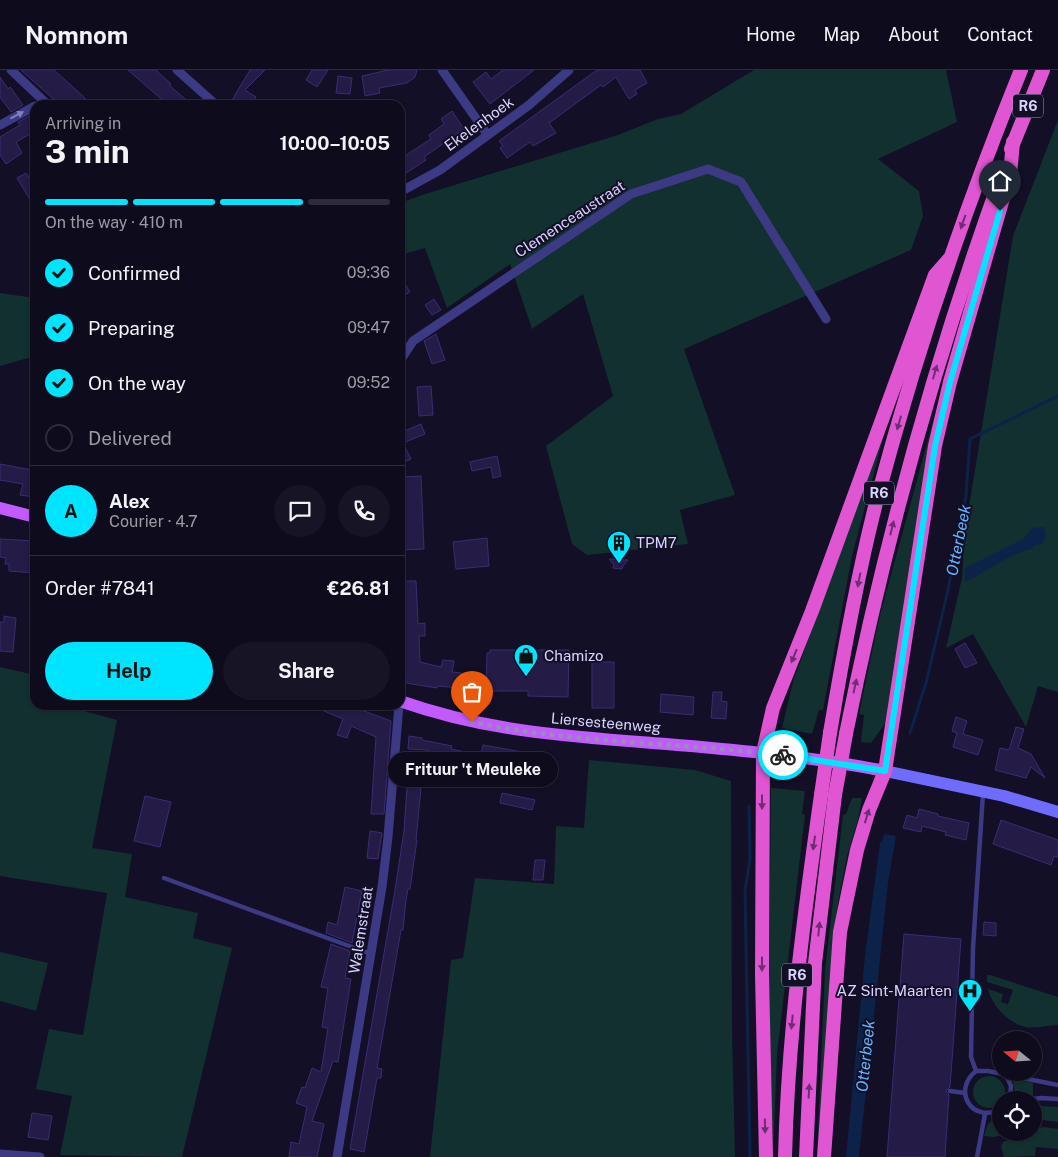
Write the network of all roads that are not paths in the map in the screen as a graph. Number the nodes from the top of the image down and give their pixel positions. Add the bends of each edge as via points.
1 (11, 70) edge
2 (177, 70) edge
3 (442, 70) edge
4 (569, 70) edge
5 (1021, 70) edge
6 (1043, 70) edge
7 (37, 100) edge
8 (211, 100) edge
9 (30, 109) edge
10 (0, 125) edge
11 (487, 134) junction
12 (1014, 142) junction
13 (405, 189) edge
14 (949, 259) junction
15 (826, 319) dead end
16 (405, 353) edge
17 (0, 508) edge
18 (30, 516) edge
19 (405, 703) edge
20 (398, 710) edge
21 (763, 753) junction
22 (885, 771) junction
23 (983, 792) junction
24 (828, 795) junction
25 (1058, 812) edge
26 (164, 878) dead end
27 (371, 954) junction
28 (976, 1071) junction
29 (992, 1072) edge
30 (1037, 1081) edge
31 (1058, 1085) edge
32 (950, 1092) dead end
33 (965, 1093) junction
34 (1042, 1098) edge
35 (1058, 1099) edge
36 (992, 1113) edge
37 (985, 1114) junction
38 (0, 1154) edge
39 (40, 1157) edge
40 (337, 1157) edge
41 (766, 1157) edge
42 (785, 1157) edge
43 (806, 1157) edge
44 (824, 1157) edge
45 (977, 1157) edge

1 - 7 street
2 - 8 street
3 - 11 street
4 - 11 street, Ekelenhoek via 529,105
5 -> 14 highway, R6
6 - 12 highway, R6
10 -> 9 street
11 - 13 street, Ekelenhoek via 440,170
12 - 22 highway via 1010,174 950,382 935,446
24 -> 12 highway, R6, bridge via 846,734 866,636 907,471 972,257
14 -> 21 highway via 935,275 812,611 773,708
14 -> 24 highway, R6, bridge via 876,500 830,732
15 - 16 street, Clemenceaustraat via 741,182 708,169 631,194 413,341
17 - 18 main road
19 - 21 main road, Liersesteenweg via 445,716 542,734
20 - 27 street, Walemstraat via 388,837
21 - 22 main road, Liersesteenweg
21 -> 41 highway via 762,974
22 - 23 main road
44 -> 22 highway via 840,932 857,850
23 - 25 main road
23 - 28 lane via 973,957 971,1057
24 -> 42 highway, R6 via 794,1009
43 -> 24 highway, R6 via 815,963
26 - 27 lane
27 - 40 street, Walemstraat
28 - 29 lane
28 - 33 lane via 966,1082
30 - 31 lane
32 - 33 lane
33 - 37 lane via 971,1106
34 - 35 lane
36 - 37 lane
37 - 45 lane
38 - 39 street

